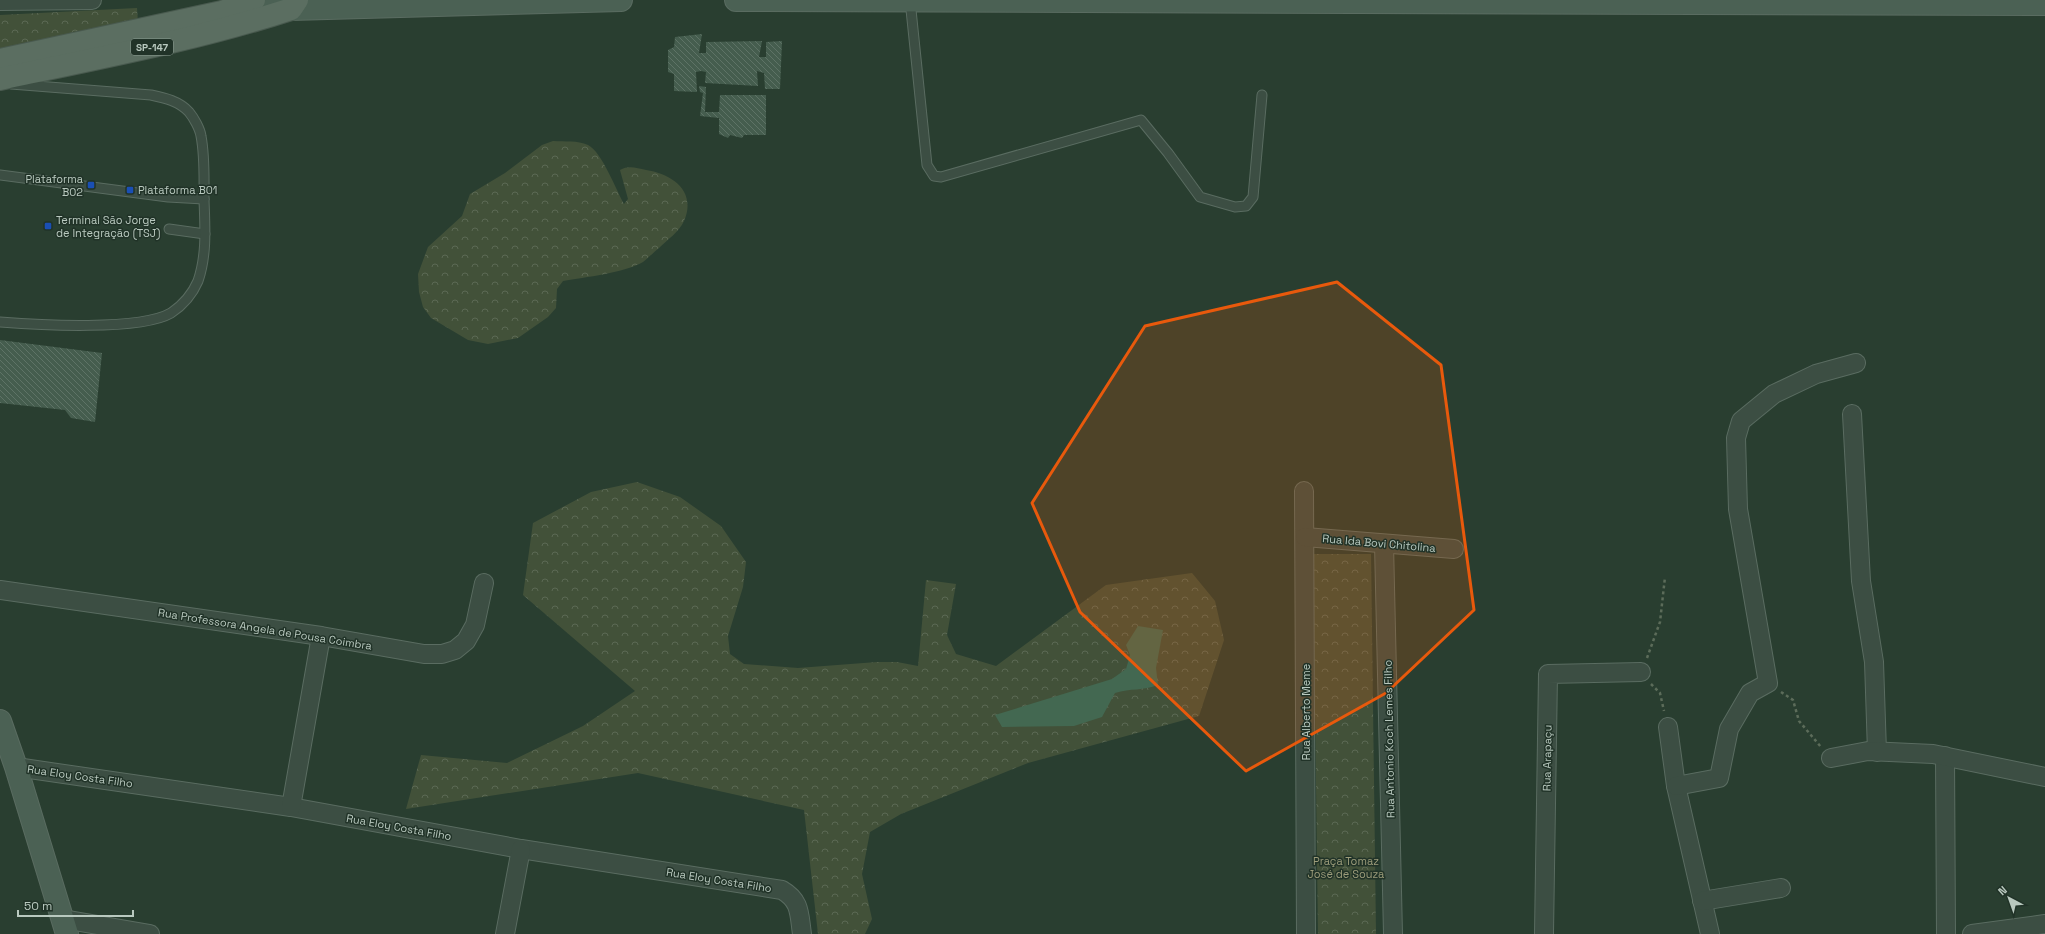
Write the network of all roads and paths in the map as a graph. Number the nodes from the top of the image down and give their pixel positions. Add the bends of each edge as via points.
1 (67, 0) edge
2 (92, 0) edge
3 (621, 0) edge
4 (736, 0) edge
5 (829, 0) edge
6 (910, 0) edge
7 (1004, 0) edge
8 (0, 1) edge
9 (252, 1) edge
10 (483, 1) edge
11 (1257, 1) edge
12 (1417, 1) edge
13 (1546, 1) edge
14 (294, 4) edge
15 (2045, 4) edge
16 (0, 60) edge
17 (0, 79) edge
18 (0, 83) edge
19 (1262, 96) dead end
20 (0, 175) edge
21 (204, 199) junction
22 (169, 229) dead end
23 (205, 234) junction
24 (0, 322) edge
25 (1856, 363) dead end
26 (1852, 414) dead end
27 (1304, 491) dead end
28 (1305, 537) junction
29 (1384, 544) junction
30 (1454, 549) dead end
31 (1665, 577) dead end
32 (484, 583) dead end
33 (0, 590) edge
34 (321, 636) junction
35 (1641, 672) junction
36 (1768, 683) junction
37 (0, 721) edge
38 (1668, 727) joint
39 (1877, 752) junction
40 (1945, 756) junction
41 (1831, 758) joint
42 (16, 767) junction
43 (2045, 777) edge
44 (1676, 786) junction
45 (291, 808) junction
46 (521, 849) junction
47 (1781, 888) dead end
48 (1702, 901) junction
49 (2045, 924) edge
50 (65, 927) edge
51 (150, 934) edge
52 (505, 934) edge
53 (802, 934) edge
54 (1306, 934) edge
55 (1393, 934) edge
56 (1544, 934) edge
57 (1710, 934) edge
58 (1946, 934) edge
59 (1972, 934) edge

1 - 2 street
1 - 8 street
3 - 10 street
4 - 5 street
5 - 6 street
6 - 7 street
6 - 19 lane via 927,165 934,176 940,177 1141,120 1200,197 1235,207 1246,206 1253,197
7 - 11 street
9 - 14 street
9 - 16 main road, SP-147 via 222,12
10 - 14 street
11 - 12 street
12 - 13 street
13 - 15 street
14 - 17 main road, SP-147 via 177,42
18 - 21 lane via 151,95 168,98 181,104 190,113 201,135
20 - 21 lane
21 - 23 lane
22 - 23 lane
23 - 24 lane via 198,281 181,306 169,314 137,323 47,326
25 - 36 street via 1816,374 1774,394 1741,421 1736,438 1738,509
26 - 39 street via 1861,581 1874,662
27 - 28 street, Rua Alberto Meme
28 - 29 street, Rua Ida Bovi Chitolina
28 - 54 street, Rua Alberto Meme
29 - 30 street, Rua Ida Bovi Chitolina
29 - 55 street, Rua Antonio Koch Lemes Filho
31 - 35 path via 1660,622
32 - 34 street, Rua Professora Angela de Pousa Coimbra via 476,625 466,641 455,650 442,654 424,654
33 - 34 street, Rua Professora Angela de Pousa Coimbra
34 - 45 street
35 - 38 path via 1660,693
35 - 56 street, Rua Arapaçu via 1548,674
36 - 41 path via 1793,700 1800,721
36 - 44 street via 1750,693 1729,729 1719,778
37 - 42 street
38 - 44 street
39 - 40 street
39 - 41 street
40 - 43 street
40 - 58 street
42 - 45 street, Rua Eloy Costa Filho
42 - 50 street
44 - 48 street
45 - 46 street, Rua Eloy Costa Filho
46 - 52 street
46 - 53 street, Rua Eloy Costa Filho via 782,890 790,894 798,904
47 - 48 street
48 - 57 street
49 - 59 street
50 - 51 street

